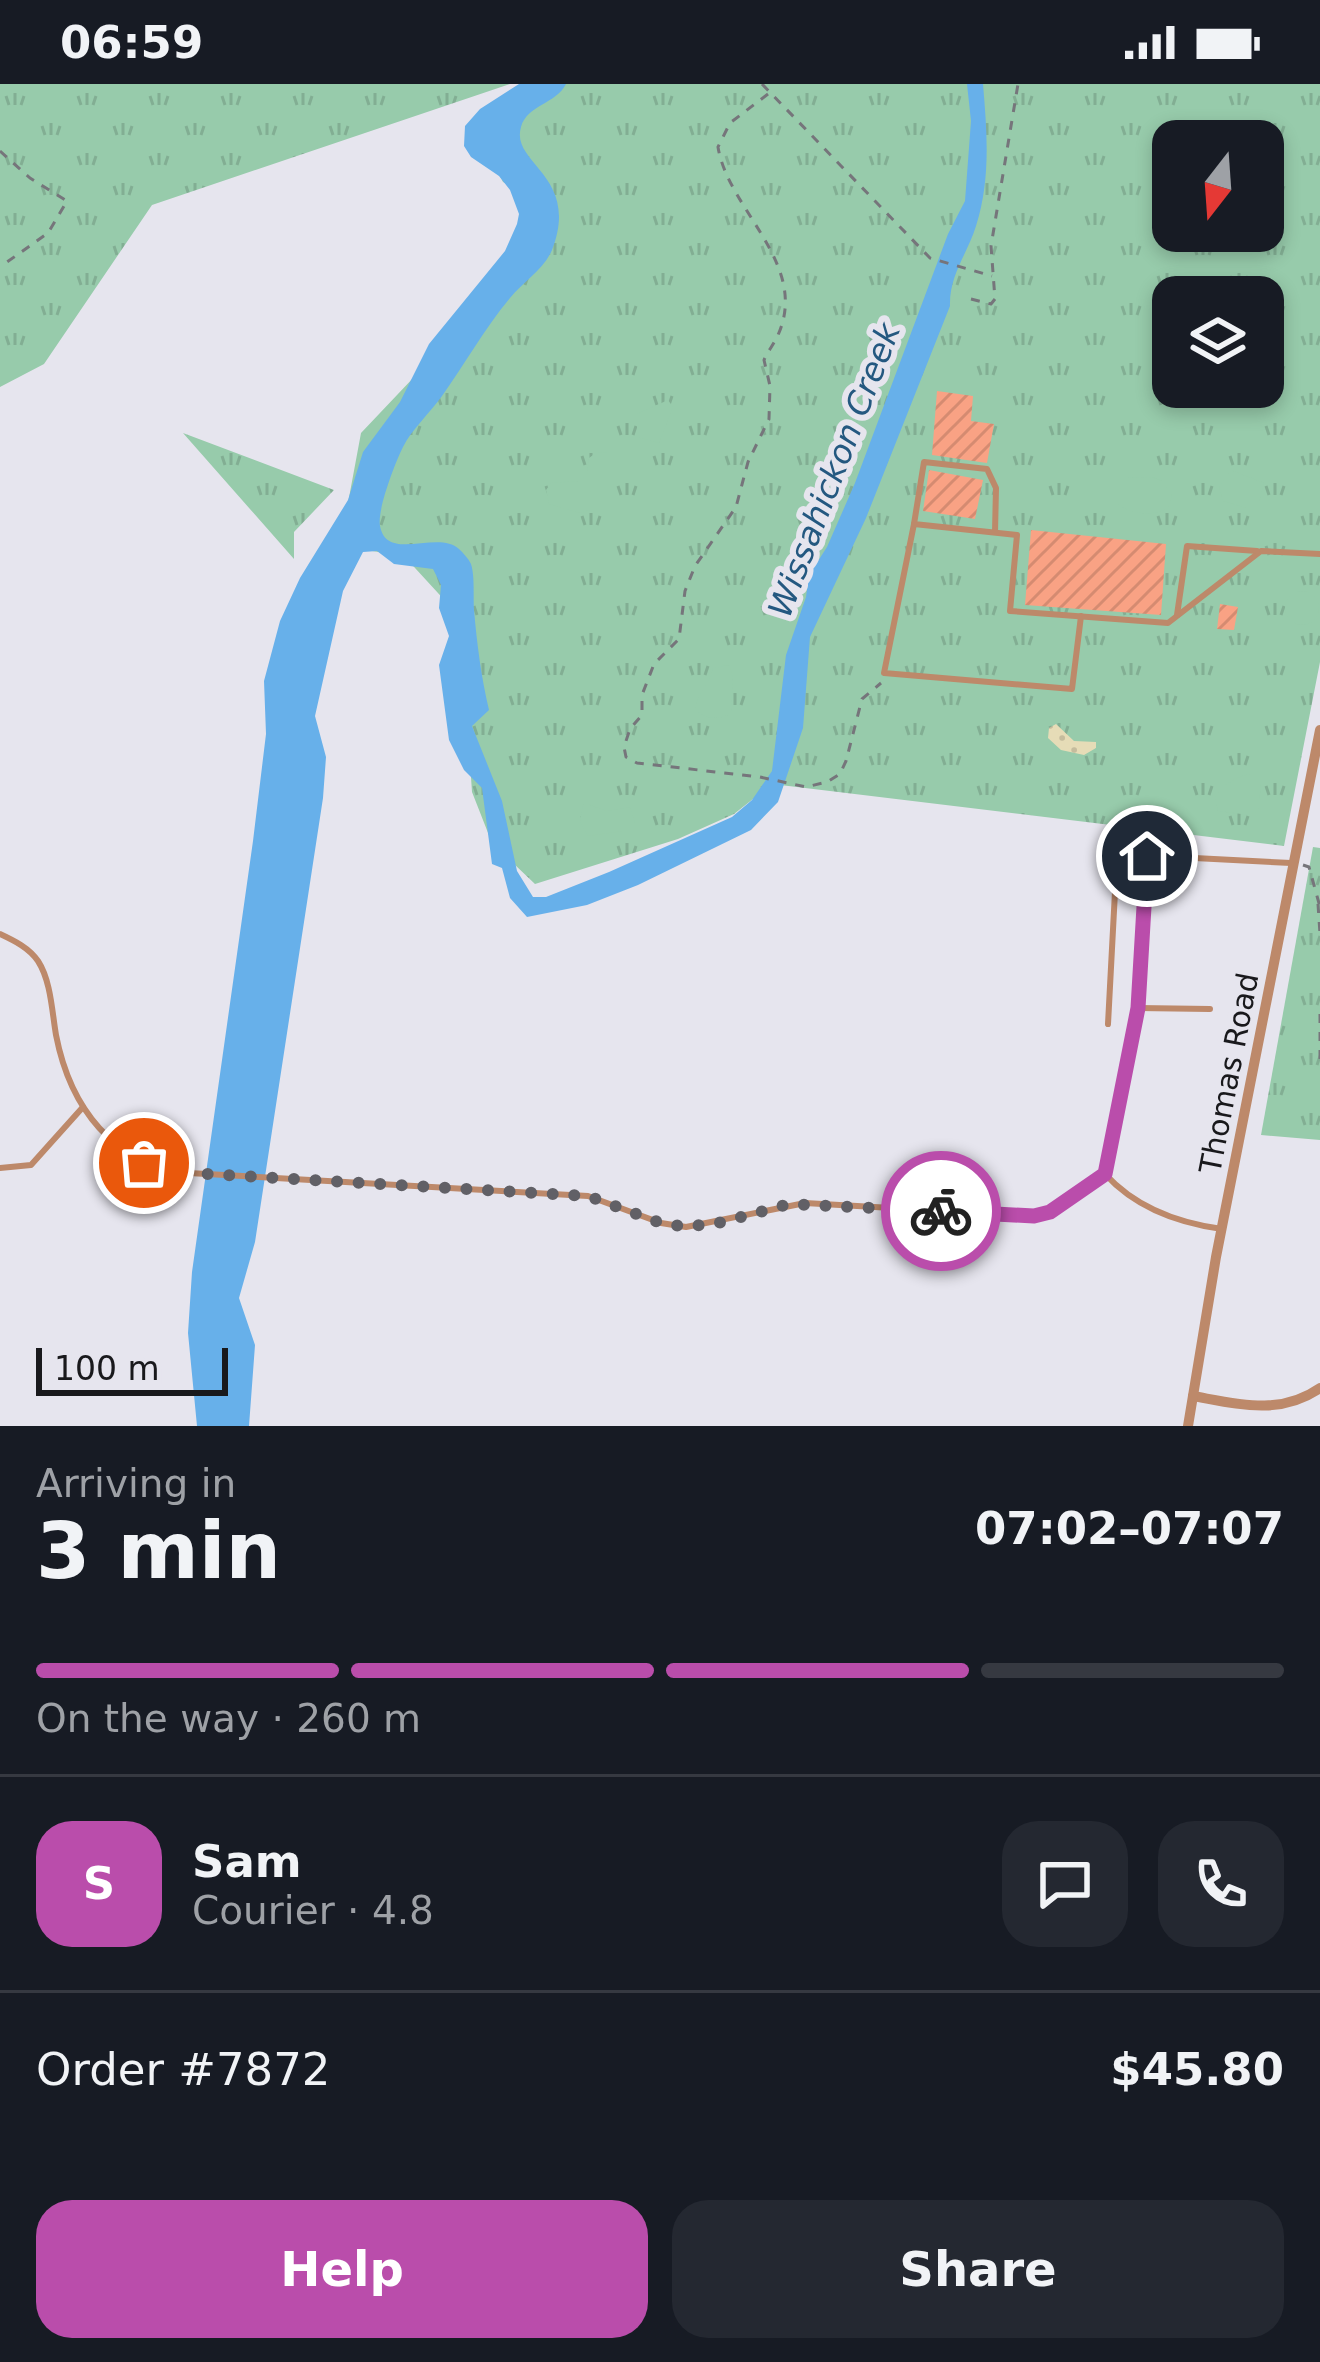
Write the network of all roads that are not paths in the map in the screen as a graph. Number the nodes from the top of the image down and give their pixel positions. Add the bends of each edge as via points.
1 (914, 524) junction
2 (995, 532) junction
3 (1261, 551) junction
4 (1320, 554) edge
5 (1177, 615) junction
6 (1082, 616) junction
7 (1320, 730) edge
8 (1147, 856) junction
9 (1295, 864) junction
10 (0, 934) edge
11 (1138, 1008) junction
12 (1210, 1009) dead end
13 (1108, 1024) dead end
14 (83, 1107) junction
15 (0, 1168) edge
16 (1105, 1174) junction
17 (1222, 1229) junction
18 (1320, 1388) edge
19 (1193, 1396) junction
20 (1188, 1426) edge

1 - 2 lane
1 - 2 lane via 924,462 966,466 987,469 996,488
1 - 6 lane via 884,673 1072,688
2 - 6 lane via 1017,535 1010,611
3 - 4 lane
3 - 5 lane
3 - 5 lane via 1187,546
5 - 6 lane via 1168,623
7 - 9 street, Thomas Road
8 - 9 lane
8 - 11 lane
8 - 13 lane via 1118,854
9 - 17 street, Thomas Road
10 - 14 lane via 43,971 62,1064
11 - 12 lane
11 - 16 lane
14 - 15 lane via 31,1165
14 - 16 lane via 121,1151 155,1168 588,1196 686,1227 805,1203 1034,1216
16 - 17 lane via 1156,1211
17 - 19 street, Thomas Road
18 - 19 street via 1290,1405 1266,1407
19 - 20 street, Thomas Road

